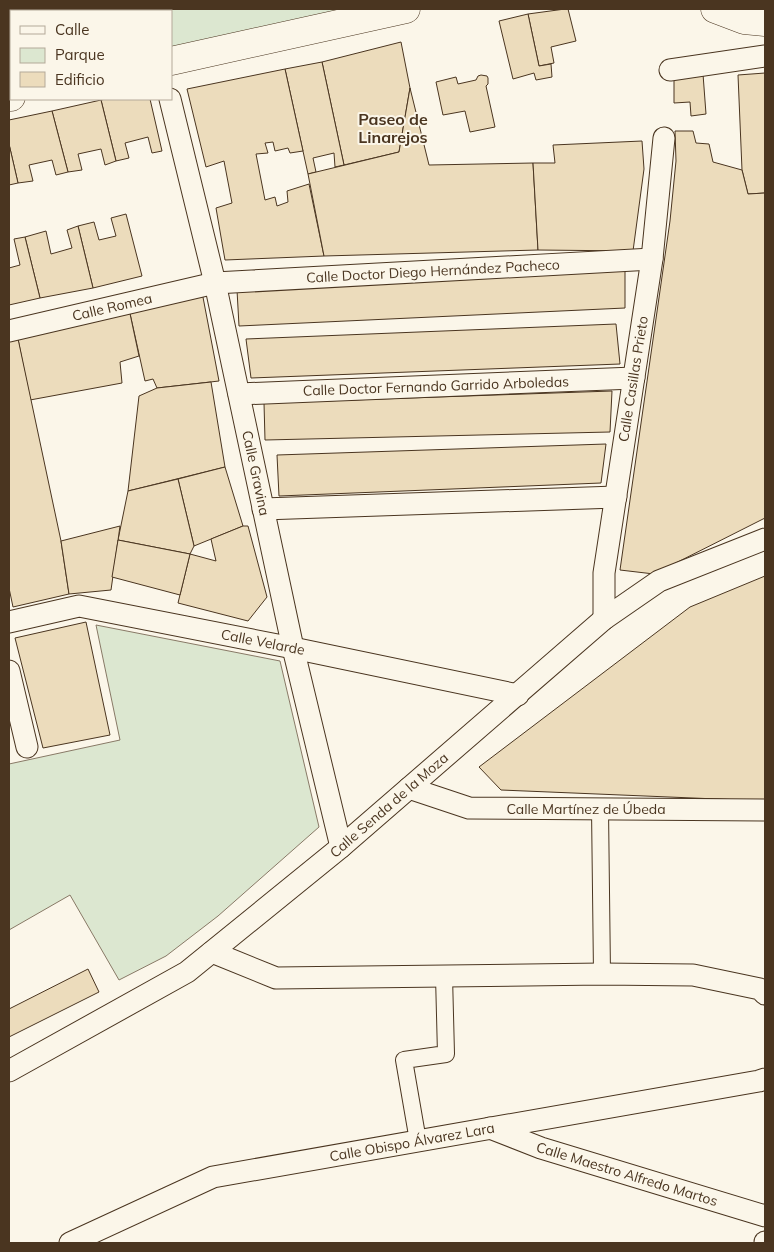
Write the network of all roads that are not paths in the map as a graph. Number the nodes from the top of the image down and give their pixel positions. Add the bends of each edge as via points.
1 (406, 9) edge
2 (715, 9) edge
3 (765, 22) edge
4 (765, 56) edge
5 (172, 61) edge
6 (670, 70) dead end
7 (170, 100) edge
8 (664, 138) dead end
9 (652, 259) junction
10 (215, 283) junction
11 (9, 331) edge
12 (634, 378) junction
13 (239, 394) junction
14 (616, 497) junction
15 (263, 509) junction
16 (765, 539) edge
17 (604, 619) junction
18 (9, 622) edge
19 (293, 648) junction
20 (9, 671) edge
21 (518, 694) junction
22 (27, 747) dead end
23 (409, 788) junction
24 (600, 809) junction
25 (765, 810) edge
26 (341, 847) junction
27 (212, 952) junction
28 (602, 974) junction
29 (444, 976) junction
30 (765, 994) edge
31 (9, 1071) edge
32 (765, 1079) edge
33 (490, 1128) junction
34 (418, 1141) junction
35 (765, 1216) edge
36 (70, 1243) edge

1 - 5 main road
2 - 3 main road via 744,20
4 - 6 street
7 - 10 street, Calle Gravina
8 - 9 street, Calle Casillas Prieto
9 - 10 street, Calle Doctor Diego Hernández Pacheco
9 - 12 street, Calle Casillas Prieto
10 - 11 street, Calle Romea
10 - 13 street, Calle Gravina
12 - 13 street, Calle Doctor Fernando Garrido Arboledas
12 - 14 street, Calle Casillas Prieto
13 - 15 street, Calle Gravina
14 - 15 street
14 - 17 street, Calle Casillas Prieto via 604,573
15 - 19 street, Calle Gravina
16 - 17 street, Calle Senda de la Moza via 659,581
17 - 21 street, Calle Senda de la Moza
18 - 19 street, Calle Velarde via 78,606
19 - 21 street, Calle Velarde
19 - 26 street, Calle Gravina
20 - 22 street
21 - 23 street, Calle Senda de la Moza
23 - 24 street, Calle Martínez de Úbeda via 469,808
23 - 26 street, Calle Senda de la Moza
24 - 25 street, Calle Martínez de Úbeda
24 - 28 street
26 - 27 street, Calle Senda de la Moza
27 - 29 street via 276,978
27 - 31 street, Calle Senda de la Moza via 187,972
28 - 29 street
28 - 30 street via 693,974 760,989
29 - 34 street via 446,1054 404,1060
32 - 33 street, Calle Obispo Álvarez Lara
33 - 34 street, Calle Obispo Álvarez Lara
33 - 35 street, Calle Maestro Alfredo Martos via 541,1148
34 - 36 street, Calle Obispo Álvarez Lara via 213,1177

